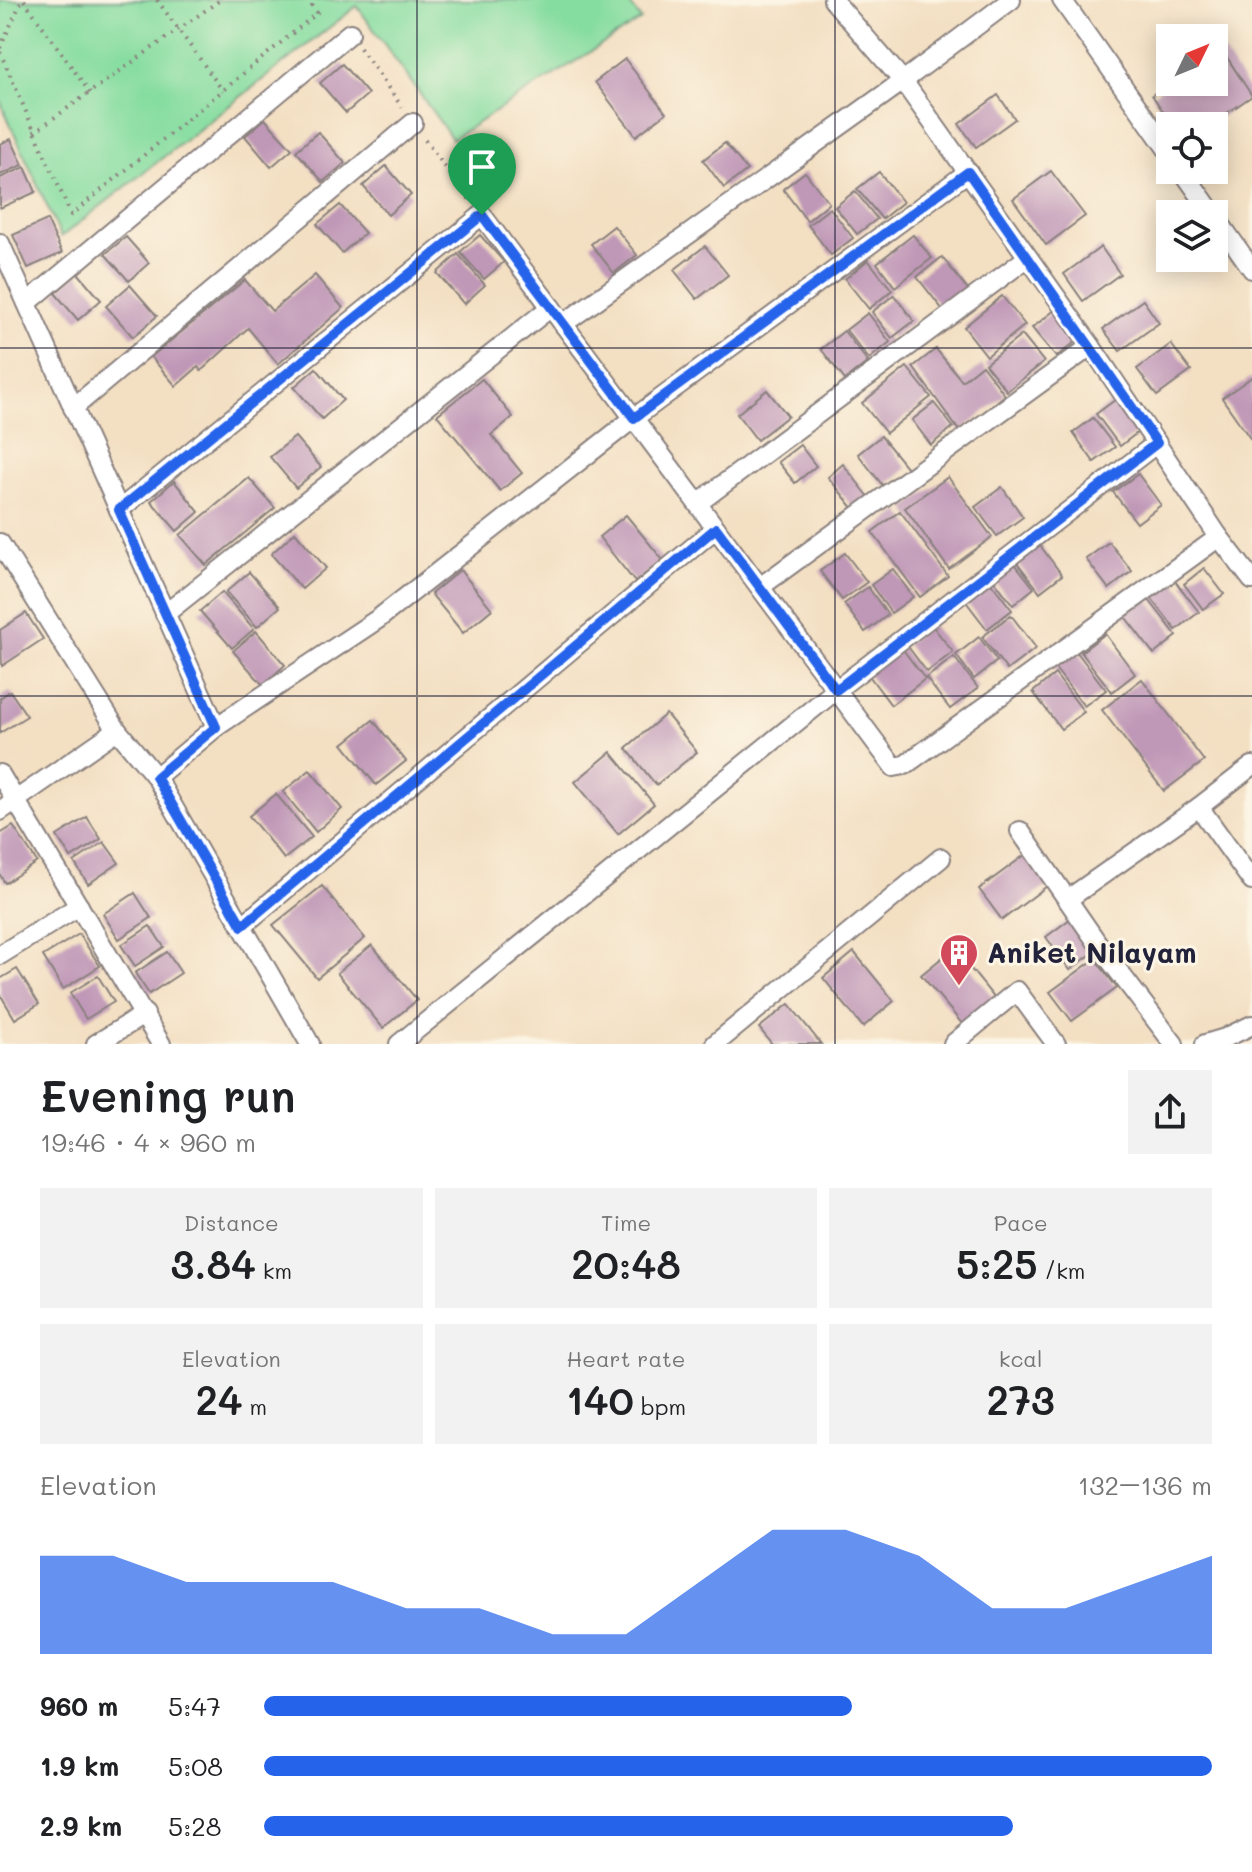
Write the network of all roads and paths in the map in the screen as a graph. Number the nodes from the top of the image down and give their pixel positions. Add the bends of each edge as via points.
1 (23, 0) edge
2 (157, 0) edge
3 (220, 0) edge
4 (308, 0) edge
5 (833, 0) edge
6 (1011, 0) edge
7 (1062, 0) edge
8 (179, 30) junction
9 (350, 33) dead end
10 (0, 50) edge
11 (903, 81) junction
12 (223, 91) junction
13 (90, 93) junction
14 (413, 123) dead end
15 (34, 132) junction
16 (1156, 133) edge
17 (968, 172) junction
18 (1228, 234) edge
19 (0, 243) edge
20 (1027, 258) junction
21 (1252, 269) edge
22 (27, 303) junction
23 (551, 307) junction
24 (563, 324) junction
25 (1091, 346) junction
26 (73, 408) junction
27 (634, 418) junction
28 (1157, 443) junction
29 (698, 503) junction
30 (119, 510) junction
31 (716, 528) junction
32 (1219, 537) junction
33 (0, 543) edge
34 (1252, 580) edge
35 (760, 587) junction
36 (165, 614) junction
37 (836, 690) junction
38 (216, 727) junction
39 (117, 730) junction
40 (1252, 766) edge
41 (0, 774) edge
42 (156, 777) junction
43 (17, 801) junction
44 (1199, 807) junction
45 (0, 811) edge
46 (1020, 831) dead end
47 (941, 858) dead end
48 (1252, 881) edge
49 (1068, 899) junction
50 (79, 906) junction
51 (242, 926) junction
52 (0, 955) edge
53 (145, 1014) junction
54 (1252, 1025) edge
55 (96, 1044) edge
56 (161, 1044) edge
57 (310, 1044) edge
58 (399, 1044) edge
59 (715, 1044) edge
60 (953, 1044) edge
61 (1056, 1044) edge
62 (1174, 1044) edge
63 (1205, 1044) edge

1 - 10 path
1 - 13 path
2 - 8 path
3 - 8 path
4 - 12 path via 317,13
5 - 11 street
6 - 11 street
7 - 16 street
8 - 12 path
8 - 13 path
9 - 22 street
10 - 15 path
11 - 17 street
11 - 24 street
12 - 15 path via 71,215
13 - 15 path
14 - 26 street
17 - 20 street
17 - 27 street
18 - 21 street
19 - 22 street
20 - 25 street
20 - 29 street
22 - 26 street
23 - 24 street
23 - 30 street via 482,215
23 - 36 street
24 - 27 street
25 - 28 street
25 - 35 street
26 - 30 street
27 - 29 street
27 - 38 street via 378,619
28 - 32 street
28 - 37 street
29 - 31 street
30 - 36 street
31 - 35 street
31 - 51 street
32 - 34 street
32 - 37 street via 905,765 894,767
33 - 39 street
35 - 37 street
36 - 38 street
37 - 58 street
38 - 42 street
39 - 42 street
39 - 43 street
40 - 44 street
41 - 43 street
42 - 51 street
43 - 45 street
43 - 50 street
44 - 48 street
44 - 49 street
46 - 49 street
47 - 59 street
49 - 62 street
50 - 52 street
50 - 53 street
51 - 57 street
53 - 55 street
53 - 56 street
54 - 63 street
60 - 61 street via 1017,991

